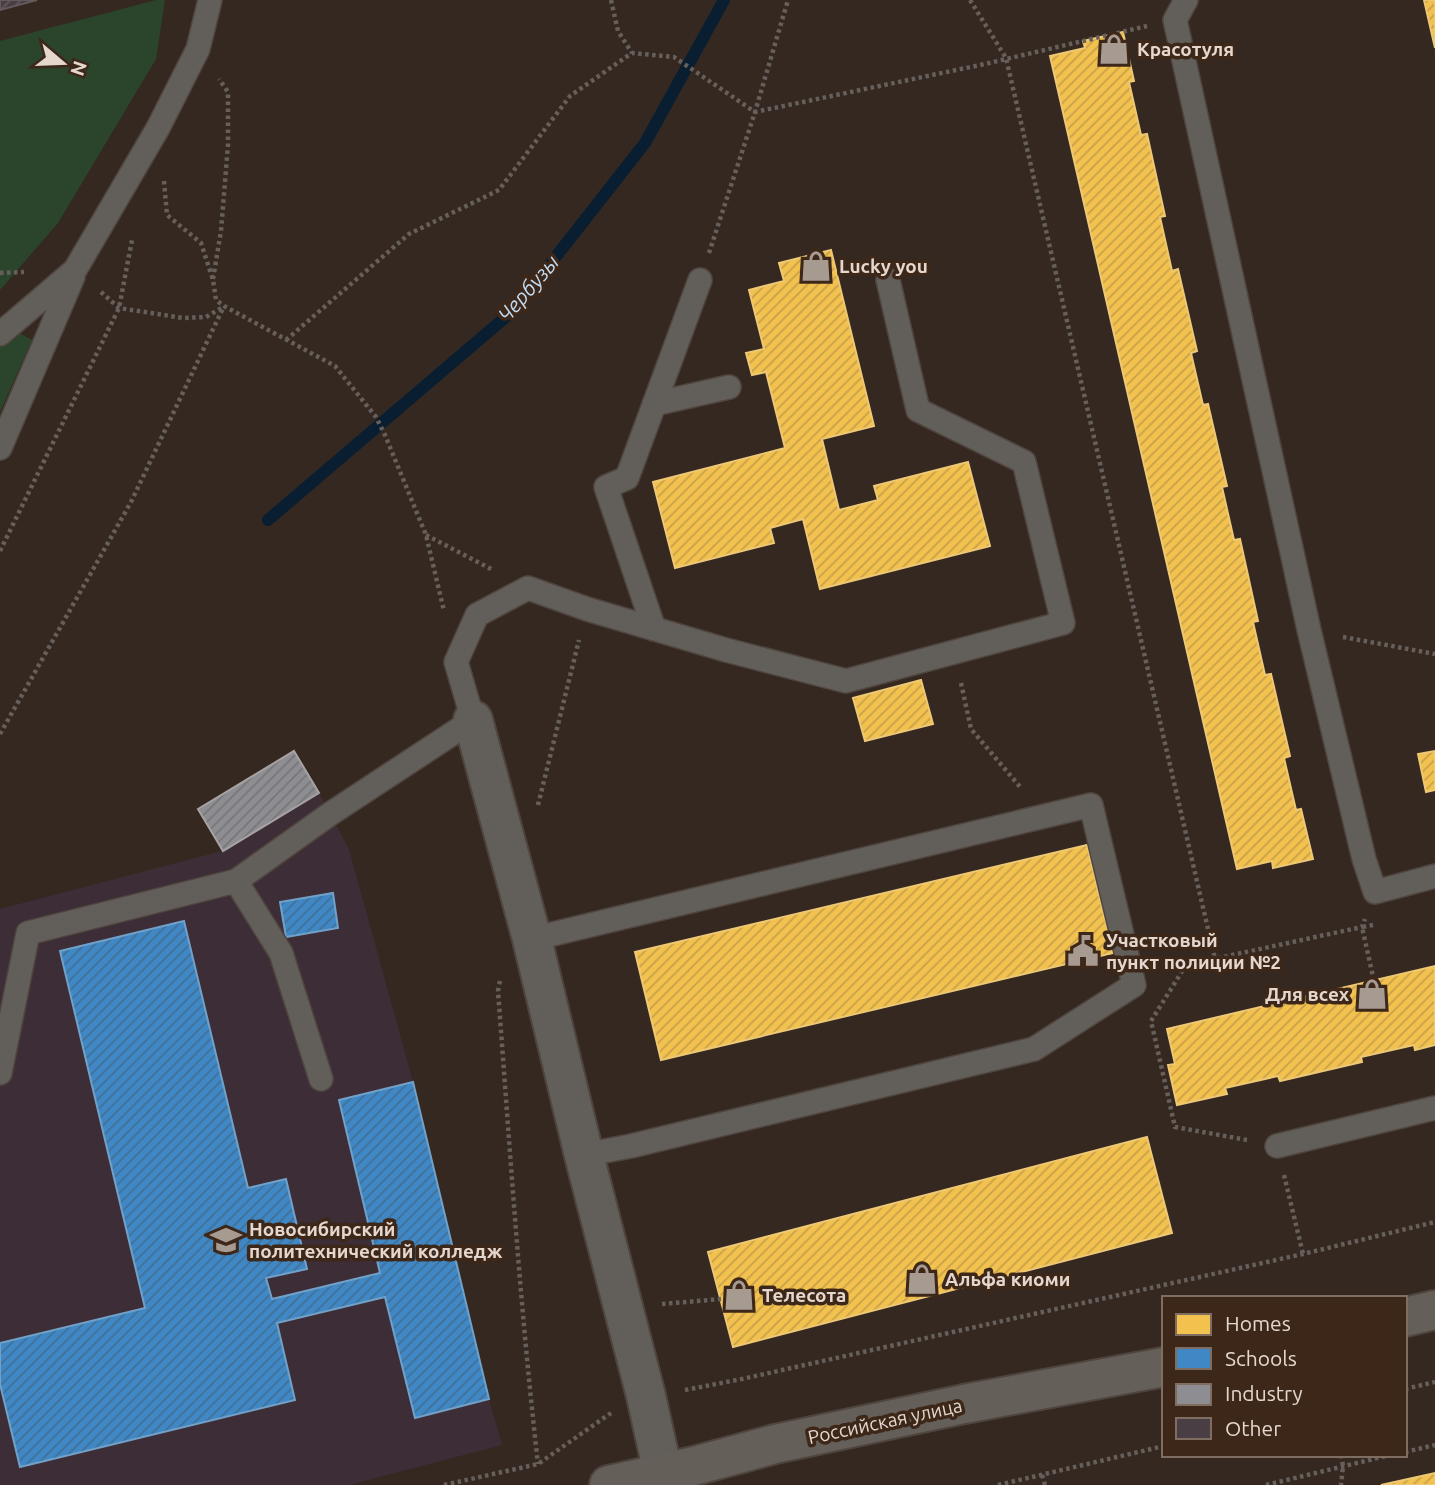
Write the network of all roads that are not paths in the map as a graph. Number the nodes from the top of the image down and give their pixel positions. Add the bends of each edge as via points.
1 (210, 0) edge
2 (1180, 10) edge
3 (75, 270) junction
4 (700, 280) road end
5 (888, 280) dead end
6 (0, 334) edge
7 (729, 387) dead end
8 (654, 404) junction
9 (0, 448) edge
10 (654, 629) junction
11 (473, 720) junction
12 (1435, 876) edge
13 (236, 881) junction
14 (532, 939) junction
15 (0, 1073) edge
16 (321, 1079) dead end
17 (1435, 1108) edge
18 (1277, 1146) road end
19 (584, 1155) junction
20 (1435, 1310) edge
21 (1407, 1317) edge
22 (1162, 1367) edge
23 (657, 1479) edge

1 - 3 lane via 198,49 159,128
2 - 12 lane via 1309,630 1364,859 1375,892
3 - 6 lane
3 - 9 lane
4 - 8 lane
5 - 10 lane via 918,410 1024,462 1063,623 846,681
7 - 8 lane
8 - 10 lane via 626,478 606,487
10 - 11 lane via 528,588 477,615 456,662
11 - 13 lane
11 - 14 street
13 - 15 lane via 28,933
13 - 16 lane via 281,953
14 - 19 street
14 - 19 lane via 1091,805 1134,985 1034,1049
17 - 18 lane
19 - 23 street via 646,1396
20 - 21 main road
22 - 23 main road, Российская улица via 775,1444

